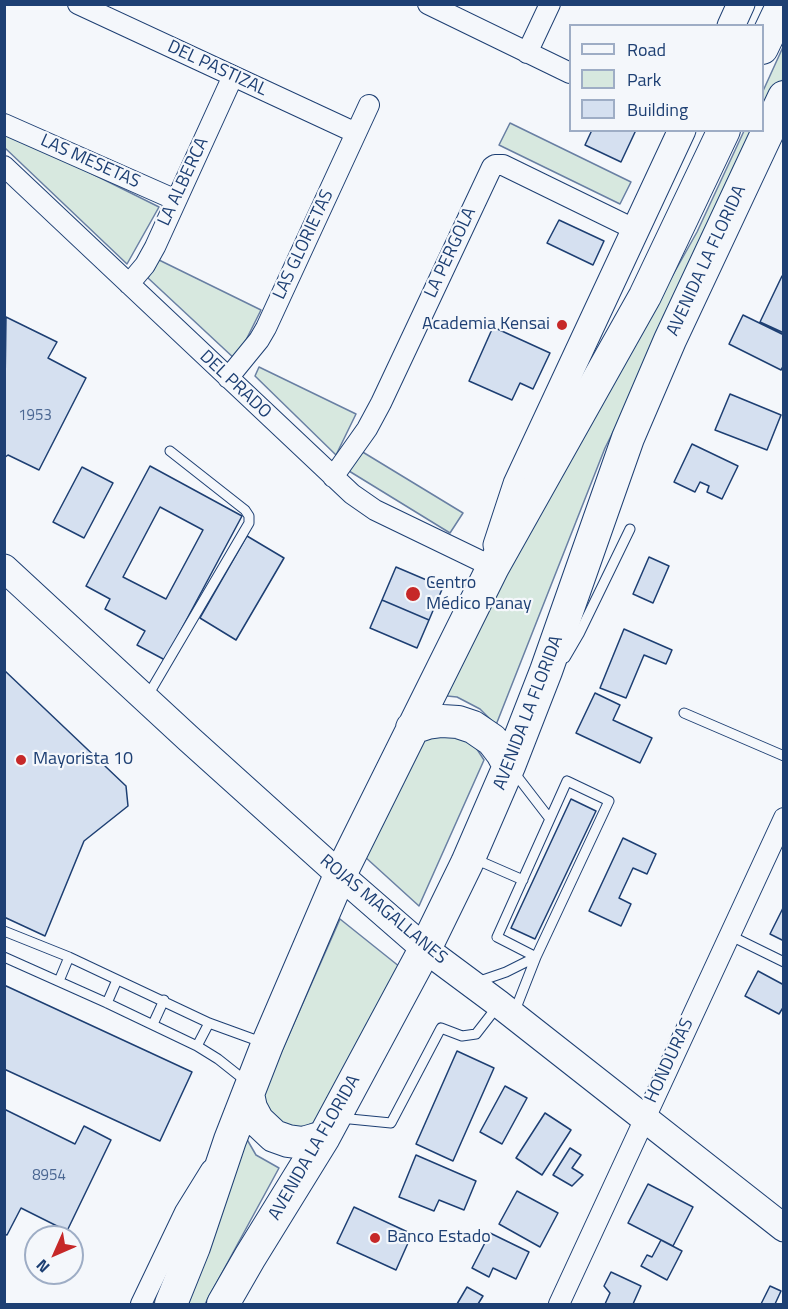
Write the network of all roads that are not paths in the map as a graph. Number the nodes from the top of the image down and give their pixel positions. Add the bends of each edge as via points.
1 (78, 4) edge
2 (428, 4) edge
3 (550, 4) edge
4 (741, 4) edge
5 (783, 4) edge
6 (732, 24) edge
7 (764, 44) edge
8 (527, 52) junction
9 (569, 73) edge
10 (233, 76) junction
11 (783, 97) edge
12 (369, 105) dead end
13 (4, 124) edge
14 (681, 132) edge
15 (723, 132) edge
16 (356, 133) junction
17 (4, 166) edge
18 (176, 200) junction
19 (636, 230) junction
20 (129, 284) junction
21 (228, 378) junction
22 (170, 451) dead end
23 (333, 477) junction
24 (630, 529) dead end
25 (493, 567) junction
26 (4, 568) edge
27 (560, 666) dead end
28 (555, 676) dead end
29 (146, 699) junction
30 (684, 713) dead end
31 (412, 728) junction
32 (783, 756) edge
33 (509, 766) junction
34 (783, 818) edge
35 (550, 819) junction
36 (467, 862) junction
37 (340, 875) junction
38 (523, 880) junction
39 (4, 931) edge
40 (729, 935) junction
41 (425, 949) junction
42 (4, 957) edge
43 (69, 957) junction
44 (536, 957) junction
45 (783, 962) edge
46 (117, 980) junction
47 (60, 981) junction
48 (472, 983) junction
49 (164, 1000) junction
50 (107, 1003) junction
51 (506, 1010) junction
52 (210, 1023) junction
53 (153, 1024) junction
54 (267, 1045) junction
55 (197, 1046) junction
56 (250, 1090) junction
57 (644, 1118) junction
58 (329, 1127) junction
59 (230, 1140) junction
60 (783, 1228) edge
61 (141, 1305) edge
62 (171, 1305) edge
63 (223, 1305) edge
64 (559, 1305) edge

1 - 10 street, DEL PASTIZAL
2 - 8 street
3 - 8 street
4 - 6 street
5 - 7 main road
8 - 9 street
10 - 16 street, DEL PASTIZAL
10 - 18 street, LA ALBERCA
11 - 33 main road, AVENIDA LA FLORIDA via 632,428
12 - 16 street, LAS GLORIETAS
13 - 18 street, LAS MESETAS
14 - 19 street
15 - 25 main road via 645,296
16 - 21 street, LAS GLORIETAS via 260,340
17 - 20 street, DEL PRADO
18 - 20 street, LA ALBERCA via 150,257
19 - 23 street, LA PERGOLA via 503,165 492,167 381,403
19 - 25 street via 517,484 502,524
20 - 21 street, DEL PRADO
21 - 23 street, DEL PRADO
22 - 29 lane via 245,510 249,523
23 - 25 street, DEL PRADO via 375,510
24 - 27 lane
25 - 31 main road
26 - 29 street, ROJAS MAGALLANES
28 - 33 lane
29 - 37 street, ROJAS MAGALLANES
30 - 32 lane
31 - 33 main road via 442,721 473,727 492,740
31 - 37 main road
33 - 35 lane
33 - 36 main road, AVENIDA LA FLORIDA
34 - 40 street, HONDURAS
35 - 38 lane
35 - 44 lane via 567,781 609,801
36 - 38 lane via 484,863
36 - 41 main road, AVENIDA LA FLORIDA
37 - 41 street, ROJAS MAGALLANES
37 - 54 main road
38 - 44 lane via 497,937
39 - 43 lane
40 - 45 lane
40 - 57 street, HONDURAS
41 - 48 street, ROJAS MAGALLANES
41 - 58 main road, AVENIDA LA FLORIDA
42 - 47 lane
43 - 46 lane
43 - 47 lane
44 - 48 lane
44 - 51 lane
46 - 49 lane
46 - 50 lane
47 - 50 lane
48 - 51 street, ROJAS MAGALLANES
49 - 52 lane
49 - 53 lane
50 - 53 lane
51 - 57 street, ROJAS MAGALLANES
51 - 58 lane via 476,1034 462,1036 441,1028 391,1123
52 - 54 lane
52 - 55 lane
53 - 55 lane
54 - 56 main road
55 - 56 lane via 218,1059
56 - 58 main road via 251,1108 274,1136 303,1143
56 - 59 main road
57 - 60 street, ROJAS MAGALLANES
57 - 64 street, HONDURAS
58 - 63 main road, AVENIDA LA FLORIDA
59 - 61 street via 185,1212
59 - 62 main road

